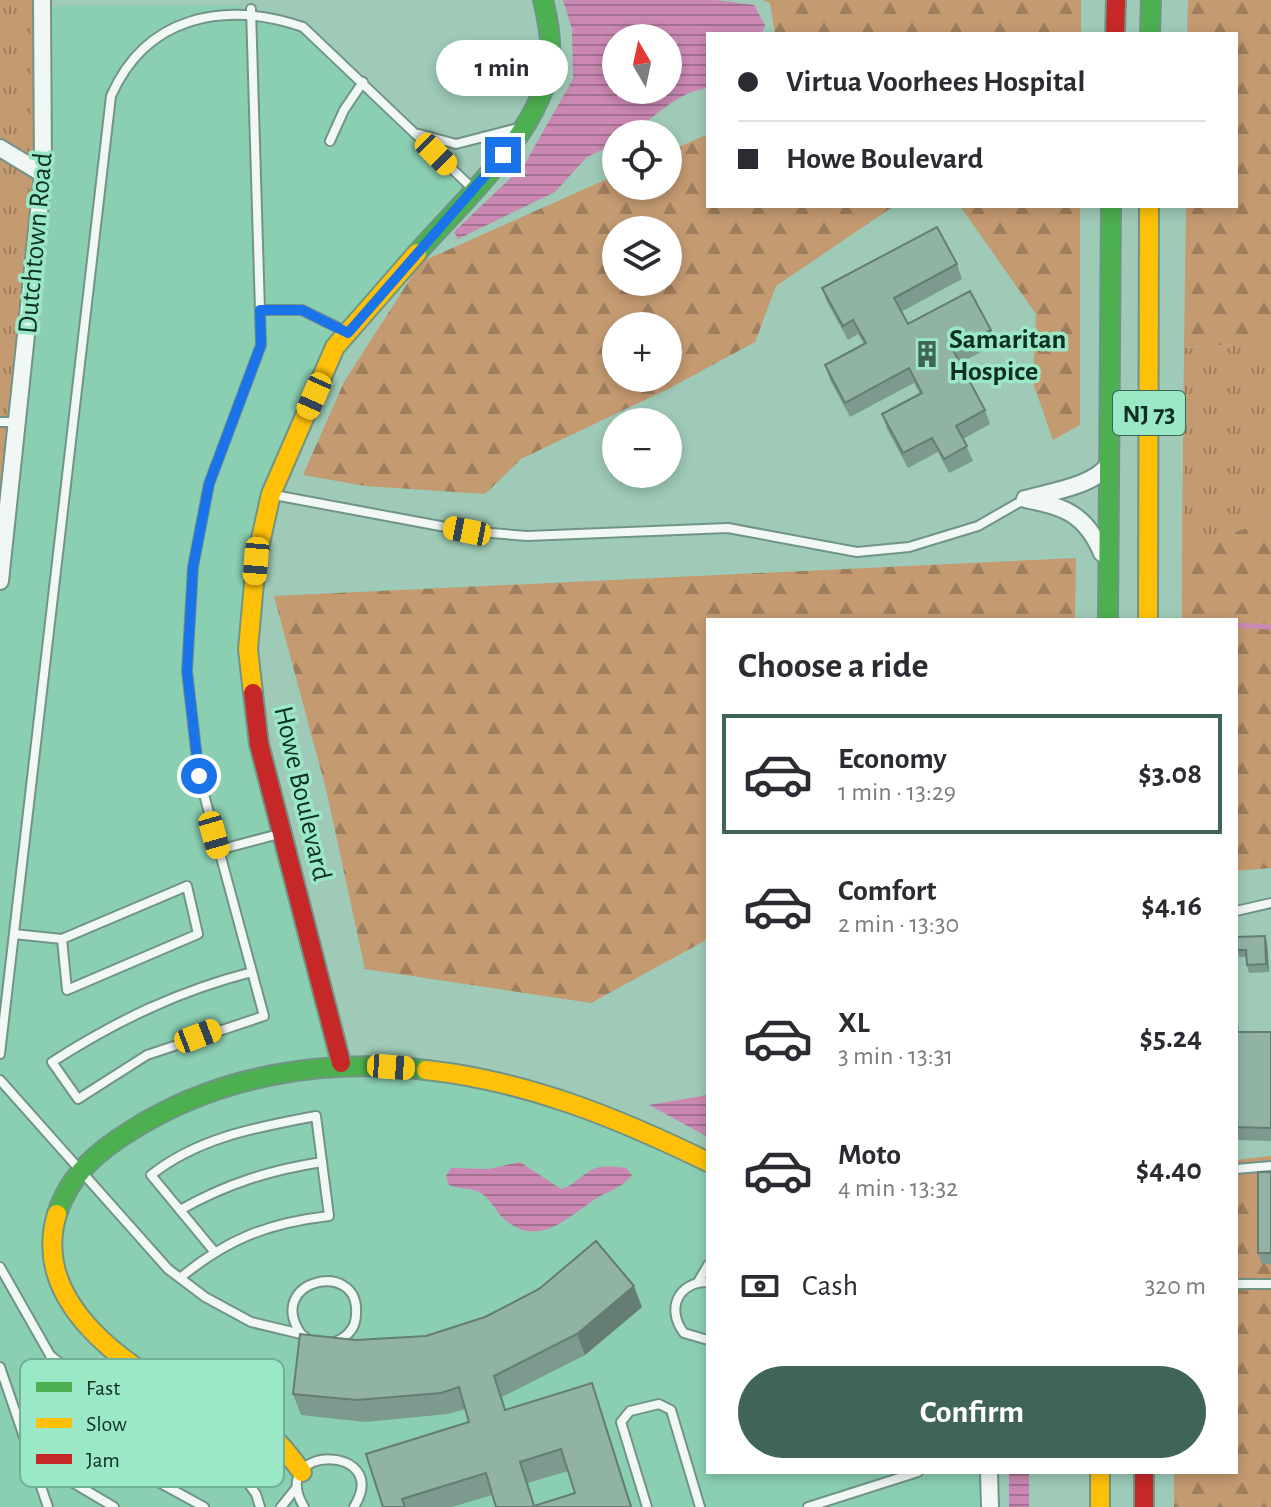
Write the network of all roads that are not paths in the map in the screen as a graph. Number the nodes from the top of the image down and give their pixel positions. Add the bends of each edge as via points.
1 (42, 0) edge
2 (543, 0) edge
3 (1116, 0) edge
4 (1151, 0) edge
5 (251, 9) junction
6 (1115, 32) edge
7 (1150, 32) edge
8 (363, 82) junction
9 (528, 124) junction
10 (415, 132) junction
11 (330, 141) dead end
12 (0, 148) edge
13 (43, 174) junction
14 (472, 189) junction
15 (1111, 208) edge
16 (1149, 208) edge
17 (260, 310) junction
18 (348, 333) junction
19 (8, 422) edge
20 (1112, 459) junction
21 (271, 494) junction
22 (1025, 499) junction
23 (1108, 567) junction
24 (0, 581) edge
25 (1108, 618) edge
26 (1148, 618) edge
27 (282, 834) junction
28 (218, 850) junction
29 (1271, 903) edge
30 (1238, 911) edge
31 (14, 934) junction
32 (62, 939) junction
33 (252, 972) junction
34 (0, 1054) edge
35 (341, 1063) junction
36 (0, 1080) edge
37 (706, 1161) edge
38 (322, 1162) junction
39 (1271, 1166) edge
40 (1238, 1169) edge
41 (80, 1170) junction
42 (180, 1210) junction
43 (213, 1250) junction
44 (0, 1267) edge
45 (706, 1268) edge
46 (180, 1278) junction
47 (698, 1282) junction
48 (706, 1282) edge
49 (1238, 1284) edge
50 (1271, 1284) edge
51 (301, 1334) junction
52 (706, 1339) edge
53 (50, 1355) junction
54 (51, 1359) edge
55 (55, 1359) edge
56 (126, 1359) edge
57 (0, 1367) edge
58 (20, 1430) edge
59 (284, 1458) edge
60 (912, 1474) edge
61 (989, 1474) edge
62 (1100, 1474) edge
63 (1144, 1474) edge
64 (300, 1479) junction
65 (40, 1487) edge
66 (80, 1487) edge
67 (168, 1487) edge
68 (251, 1487) edge
69 (48, 1507) edge
70 (114, 1507) edge
71 (204, 1507) edge
72 (260, 1507) edge
73 (281, 1507) edge
74 (304, 1507) edge
75 (354, 1507) edge
76 (647, 1507) edge
77 (700, 1507) edge
78 (808, 1507) edge
79 (990, 1507) edge
80 (1100, 1507) edge
81 (1144, 1507) edge

1 - 13 street, Dutchtown Road
2 - 9 main road, Howe Boulevard via 553,48 550,73
3 - 6 main road
4 - 7 main road
5 - 8 lane via 303,27
5 - 17 lane
5 - 31 lane via 207,8 160,30 122,71 111,96
8 - 10 lane
8 - 11 lane
9 - 10 lane via 472,143 456,144
9 - 14 main road, Howe Boulevard
10 - 14 lane
12 - 13 street
13 - 19 street, Dutchtown Road
14 - 18 main road, Howe Boulevard
15 - 20 main road, NJ 73
16 - 26 main road, NJ 73
17 - 18 lane via 302,310
17 - 28 lane via 261,345 209,484 193,567 190,708 199,776
18 - 21 main road, Howe Boulevard via 335,347
19 - 24 street, Dutchtown Road
20 - 22 street via 1104,470 1076,484
20 - 23 main road, NJ 73
21 - 22 lane via 467,531 527,536 728,528 857,552 909,547 978,526
21 - 27 main road, Howe Boulevard via 256,561 248,649 259,744
22 - 23 street via 1065,507 1095,535
23 - 25 main road, NJ 73
27 - 28 lane
27 - 35 main road, Howe Boulevard
28 - 33 lane
29 - 30 lane
31 - 32 lane
31 - 34 lane
32 - 32 lane via 187,886 198,934 67,990
33 - 33 lane via 153,1004 52,1062 78,1099 147,1055 264,1016
35 - 37 main road via 455,1072 550,1093 633,1124
35 - 41 main road via 202,1094 150,1118 92,1155
36 - 41 lane
38 - 42 lane via 280,1168 221,1187
38 - 42 lane via 316,1116 233,1132 151,1175
38 - 43 lane via 329,1216 262,1229
39 - 40 lane
41 - 46 lane
41 - 56 main road via 56,1211 52,1242 57,1274 86,1325
42 - 43 lane
43 - 46 lane
44 - 53 lane
45 - 47 lane
46 - 51 lane via 251,1322
47 - 48 lane
47 - 52 lane via 682,1291 675,1317 684,1333
49 - 50 lane
51 - 51 lane via 322,1344 345,1337 356,1315 350,1292 329,1281 305,1287 293,1306
53 - 54 lane
53 - 55 lane
57 - 58 lane
59 - 64 main road
60 - 78 lane
61 - 79 street
62 - 80 main road
63 - 81 main road
64 - 73 lane
64 - 74 lane
64 - 75 lane via 320,1458 349,1463 360,1483
65 - 69 lane
66 - 70 lane
67 - 71 lane
68 - 72 lane
76 - 77 lane via 621,1422 630,1411 659,1404 671,1410

